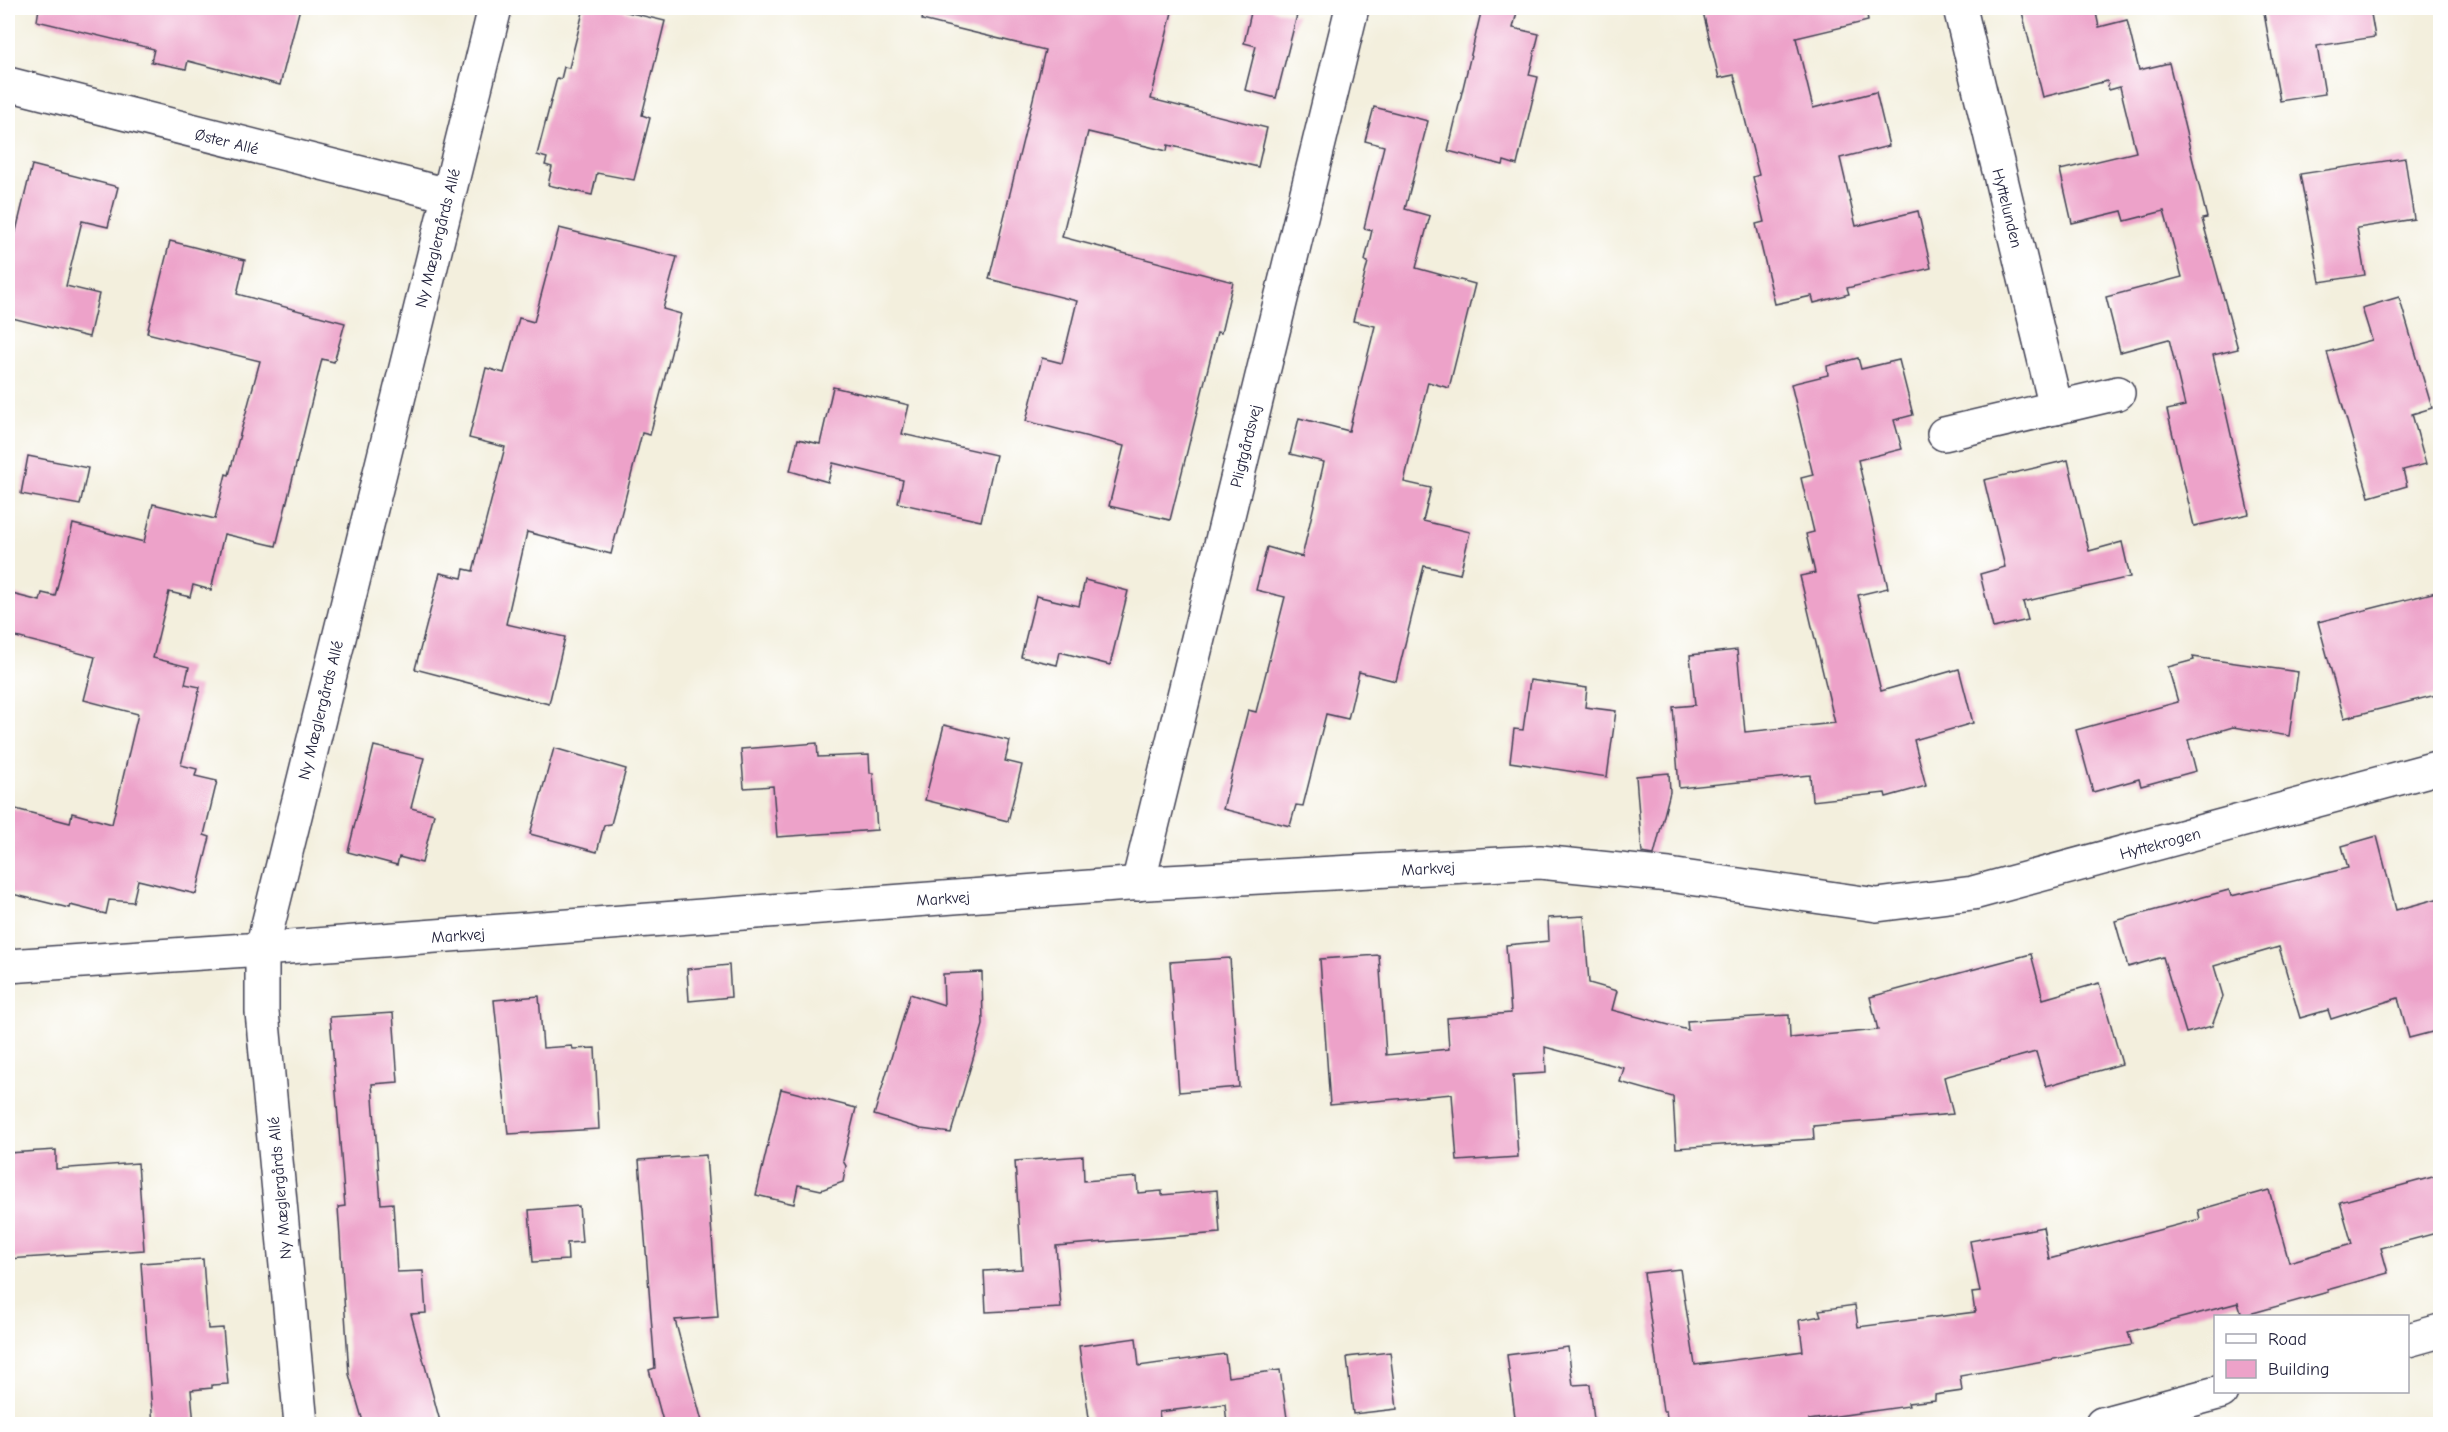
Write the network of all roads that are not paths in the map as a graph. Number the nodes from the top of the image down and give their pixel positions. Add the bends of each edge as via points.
1 (495, 8) edge
2 (1352, 8) edge
3 (1960, 8) edge
4 (8, 84) edge
5 (448, 195) junction
6 (2118, 393) dead end
7 (2056, 408) junction
8 (1944, 434) dead end
9 (2440, 767) edge
10 (1138, 884) junction
11 (1877, 905) joint
12 (262, 950) junction
13 (8, 966) edge
14 (2440, 1330) edge
15 (2409, 1340) edge
16 (2217, 1393) edge
17 (301, 1425) edge
18 (2102, 1425) edge

1 - 5 street, Ny Mæglergårds Allé
2 - 10 street, Pligtgårdsvej
3 - 7 street, Hyttelunden
4 - 5 street, Øster Allé
5 - 12 street, Ny Mæglergårds Allé
6 - 7 street
7 - 8 street
9 - 11 street, Hyttekrogen via 1973,893
10 - 11 street, Markvej via 1540,862 1669,875
10 - 12 street, Markvej
12 - 13 street, Markvej
12 - 17 street, Ny Mæglergårds Allé via 262,1012
14 - 15 street
16 - 18 street

